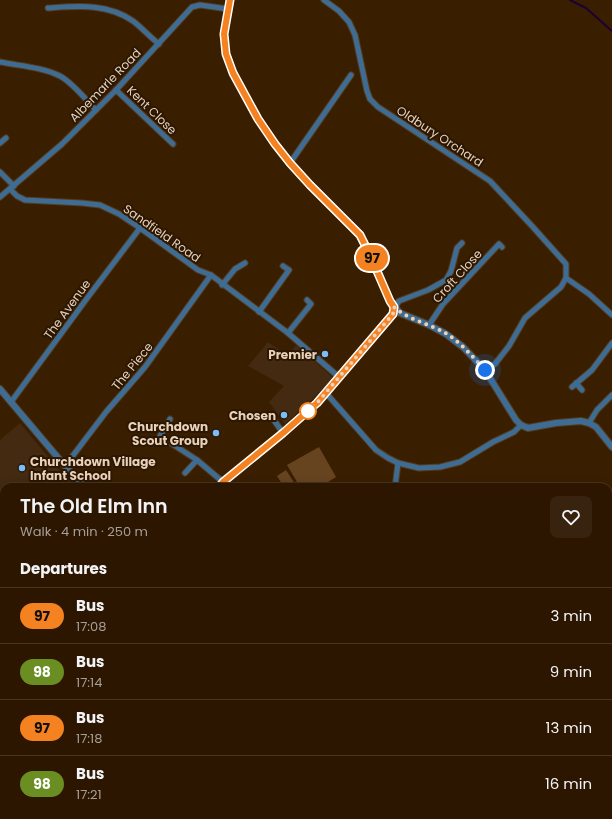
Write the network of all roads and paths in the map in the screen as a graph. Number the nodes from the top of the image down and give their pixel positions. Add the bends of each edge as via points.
1 (60, 0) edge
2 (230, 0) edge
3 (324, 0) edge
4 (61, 7) junction
5 (48, 8) dead end
6 (228, 8) junction
7 (159, 44) junction
8 (0, 62) edge
9 (350, 75) dead end
10 (116, 90) junction
11 (96, 110) junction
12 (6, 138) dead end
13 (0, 143) edge
14 (173, 144) dead end
15 (290, 163) junction
16 (0, 172) edge
17 (12, 187) junction
18 (0, 198) edge
19 (140, 228) junction
20 (462, 243) dead end
21 (502, 247) dead end
22 (245, 263) dead end
23 (283, 266) dead end
24 (211, 275) junction
25 (566, 278) junction
26 (222, 285) junction
27 (307, 300) dead end
28 (312, 304) junction
29 (394, 307) junction
30 (316, 308) dead end
31 (260, 312) junction
32 (612, 316) edge
33 (429, 325) junction
34 (288, 333) junction
35 (612, 344) edge
36 (485, 370) junction
37 (339, 377) junction
38 (0, 389) edge
39 (582, 390) dead end
40 (326, 393) junction
41 (612, 395) edge
42 (11, 402) junction
43 (271, 416) dead end
44 (170, 419) dead end
45 (589, 423) junction
46 (521, 425) junction
47 (283, 433) junction
48 (612, 447) edge
49 (197, 460) junction
50 (398, 463) junction
51 (65, 466) junction
52 (185, 473) dead end
53 (82, 483) edge
54 (219, 483) edge
55 (223, 483) edge
56 (396, 483) edge

1 - 4 street
2 - 6 street
3 - 25 street, Oldbury Orchard via 349,22 355,35 370,99 378,107 490,181 566,264
4 - 5 street
4 - 7 street via 100,8 117,13 133,22
6 - 7 street, Albemarle Road via 200,5 192,7
6 - 15 street via 224,34 226,54 233,73 258,119
7 - 10 street, Albemarle Road
8 - 11 street via 44,70 61,76
9 - 15 street
10 - 11 street, Albemarle Road
10 - 14 street, Kent Close
11 - 17 street, Albemarle Road via 62,144
12 - 13 street
15 - 29 street via 360,235
16 - 17 street, Sandfield Road
17 - 18 street, Albemarle Road
17 - 19 street, Sandfield Road via 17,196 25,200 100,206 119,214
19 - 24 street, Sandfield Road via 198,270
19 - 42 street, The Avenue
20 - 29 street via 455,248 451,271 446,280 399,301
21 - 33 street, Croft Close via 499,244 443,304
22 - 26 street via 235,269
23 - 31 street via 291,271
24 - 26 street, Sandfield Road
24 - 51 street, The Piece via 145,367 106,412
25 - 32 street via 589,294
25 - 36 street via 561,287 525,318 509,346 495,364
26 - 31 street, Sandfield Road
27 - 28 street
28 - 30 street
28 - 34 street
29 - 33 street via 400,313
29 - 37 street via 393,314
31 - 34 street, Sandfield Road
33 - 36 street via 463,347
34 - 37 street, Sandfield Road
35 - 39 street via 592,370 574,385
36 - 46 street
37 - 40 street
38 - 42 street
40 - 47 street
40 - 50 street via 376,450
41 - 45 street via 596,410
42 - 51 street
43 - 47 street
44 - 49 street via 160,436
45 - 46 street via 556,423 528,428
45 - 48 street via 596,426
46 - 50 street via 514,432 460,462 435,468 419,468
47 - 55 street
49 - 52 street
49 - 54 street
50 - 56 street
51 - 53 street

